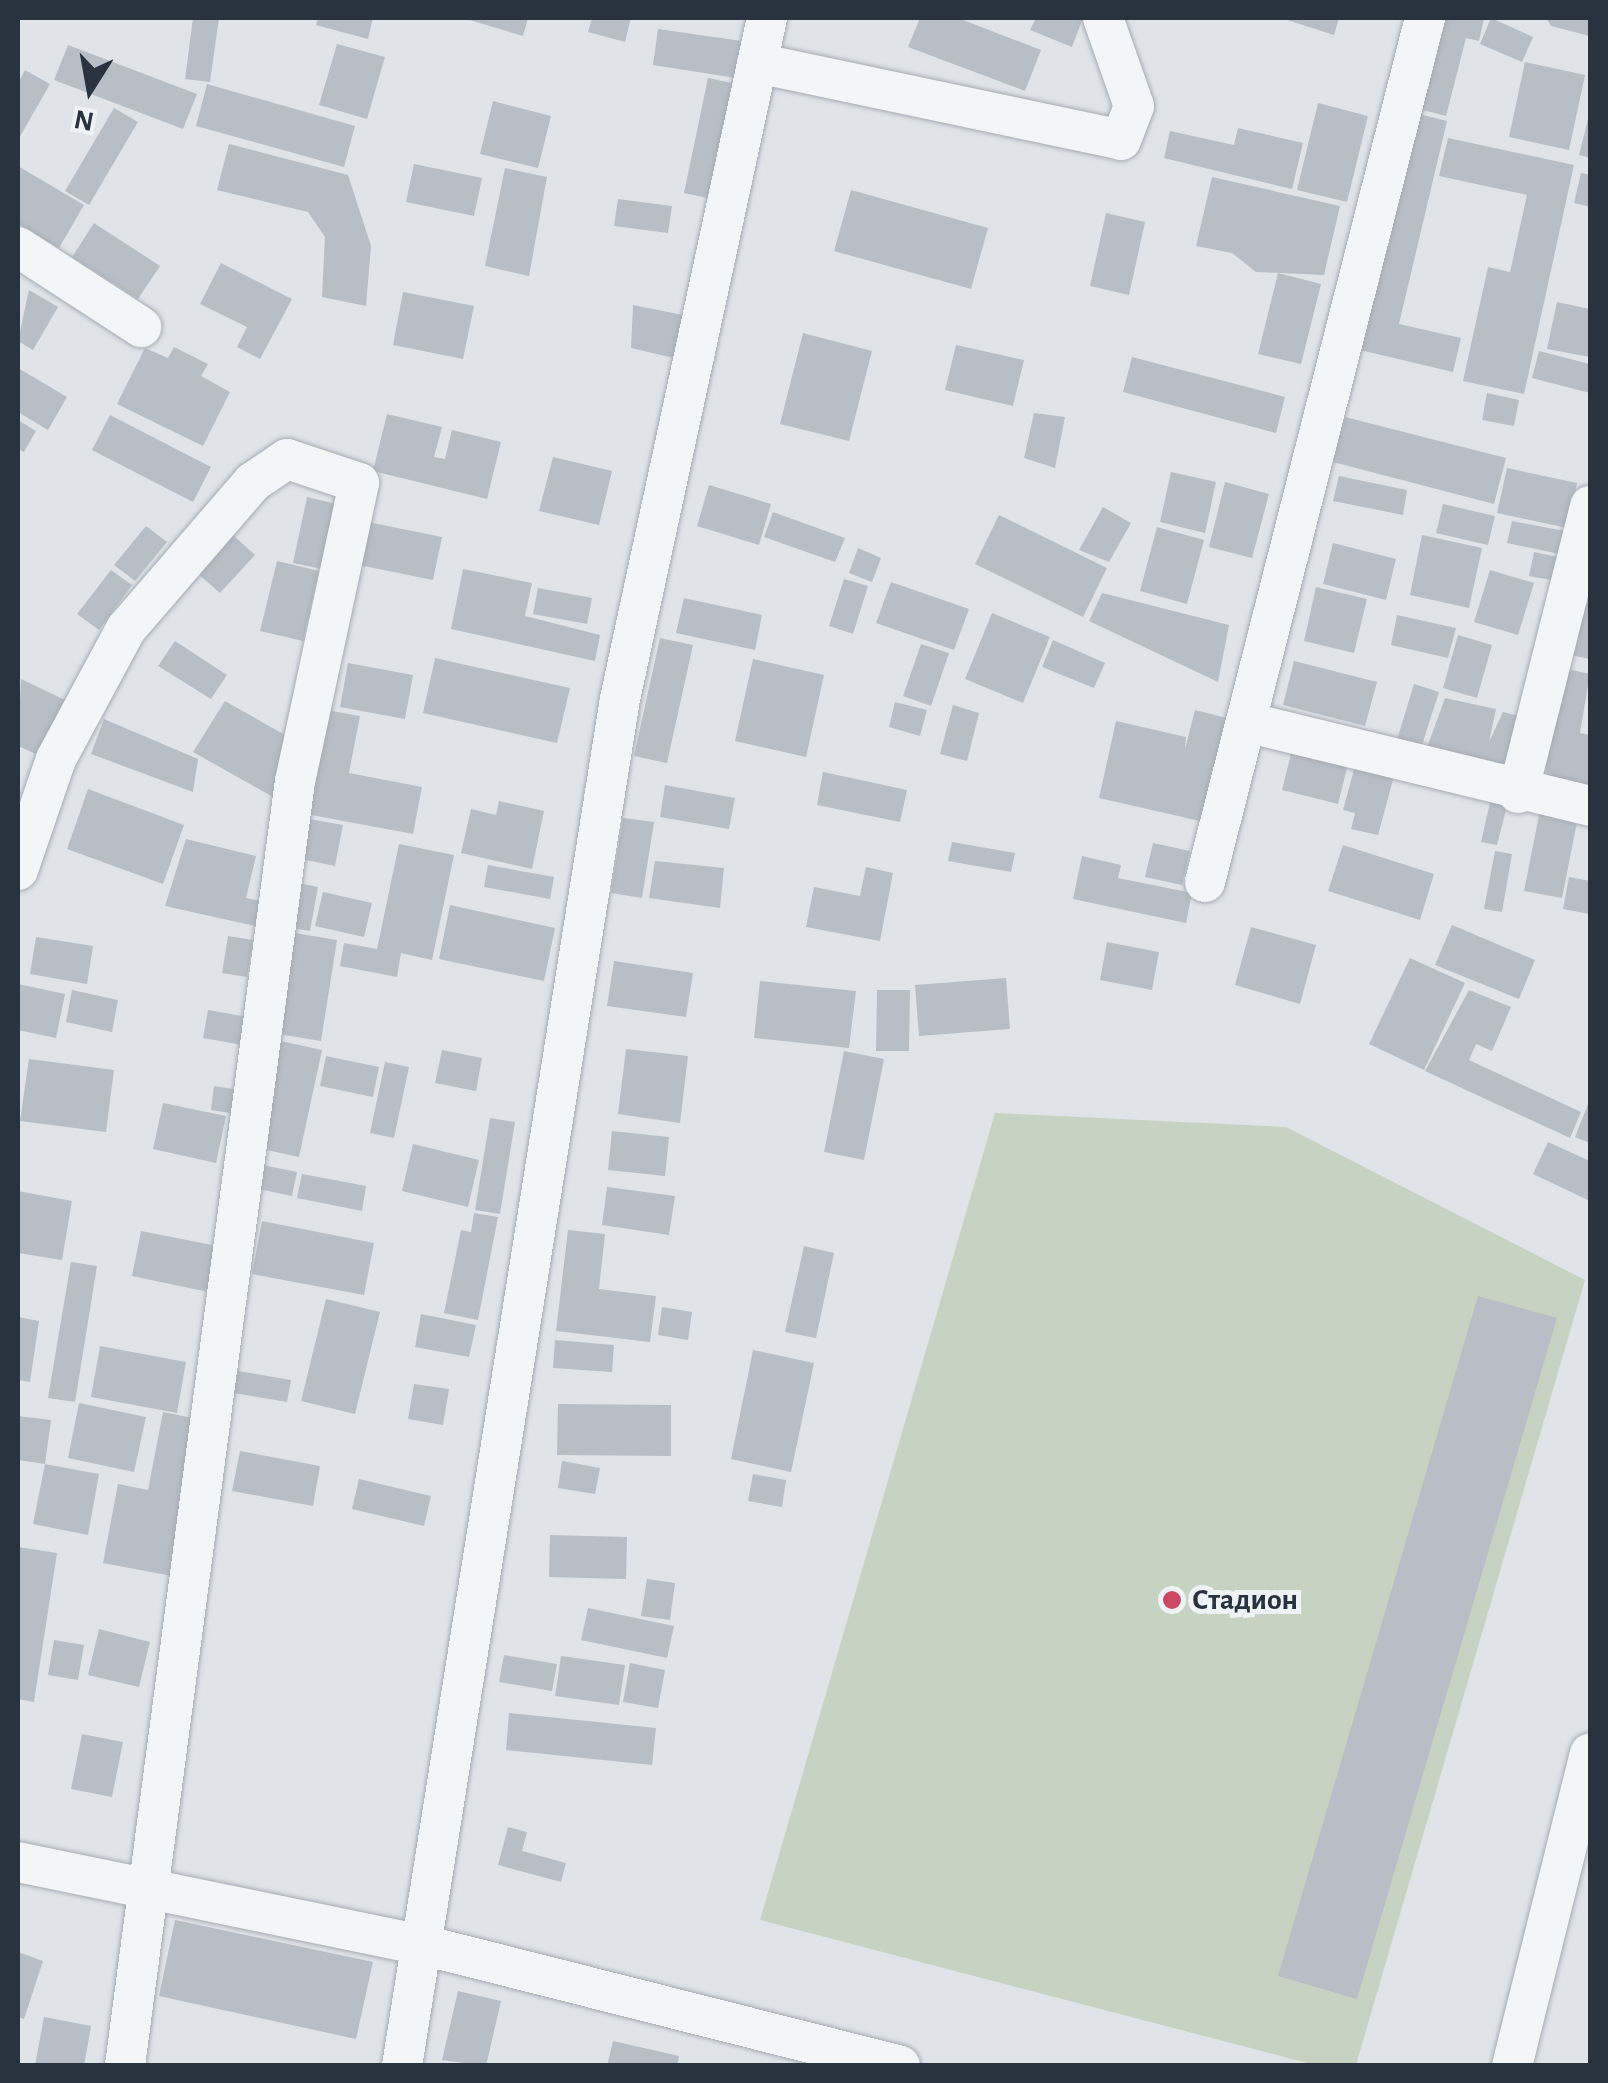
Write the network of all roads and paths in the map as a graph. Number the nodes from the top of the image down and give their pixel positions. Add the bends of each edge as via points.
1 (767, 18) edge
2 (1103, 18) edge
3 (1425, 18) edge
4 (757, 63) junction
5 (18, 247) edge
6 (141, 327) dead end
7 (1590, 506) edge
8 (1246, 722) junction
9 (1518, 793) junction
10 (1590, 806) edge
11 (18, 870) edge
12 (1205, 882) dead end
13 (1590, 1754) edge
14 (18, 1862) edge
15 (155, 1888) junction
16 (423, 1946) junction
17 (125, 2066) edge
18 (402, 2066) edge
19 (900, 2066) edge
20 (1512, 2066) edge

1 - 4 street
2 - 4 street via 1134,106 1121,140
3 - 8 street
4 - 16 street via 620,699
5 - 6 street
7 - 9 street
8 - 9 street
8 - 12 street
9 - 10 street
11 - 15 street via 56,760 126,629 253,482 287,459 359,483 296,781
13 - 20 street
14 - 15 street
15 - 16 street
15 - 17 street
16 - 18 street
16 - 19 street

